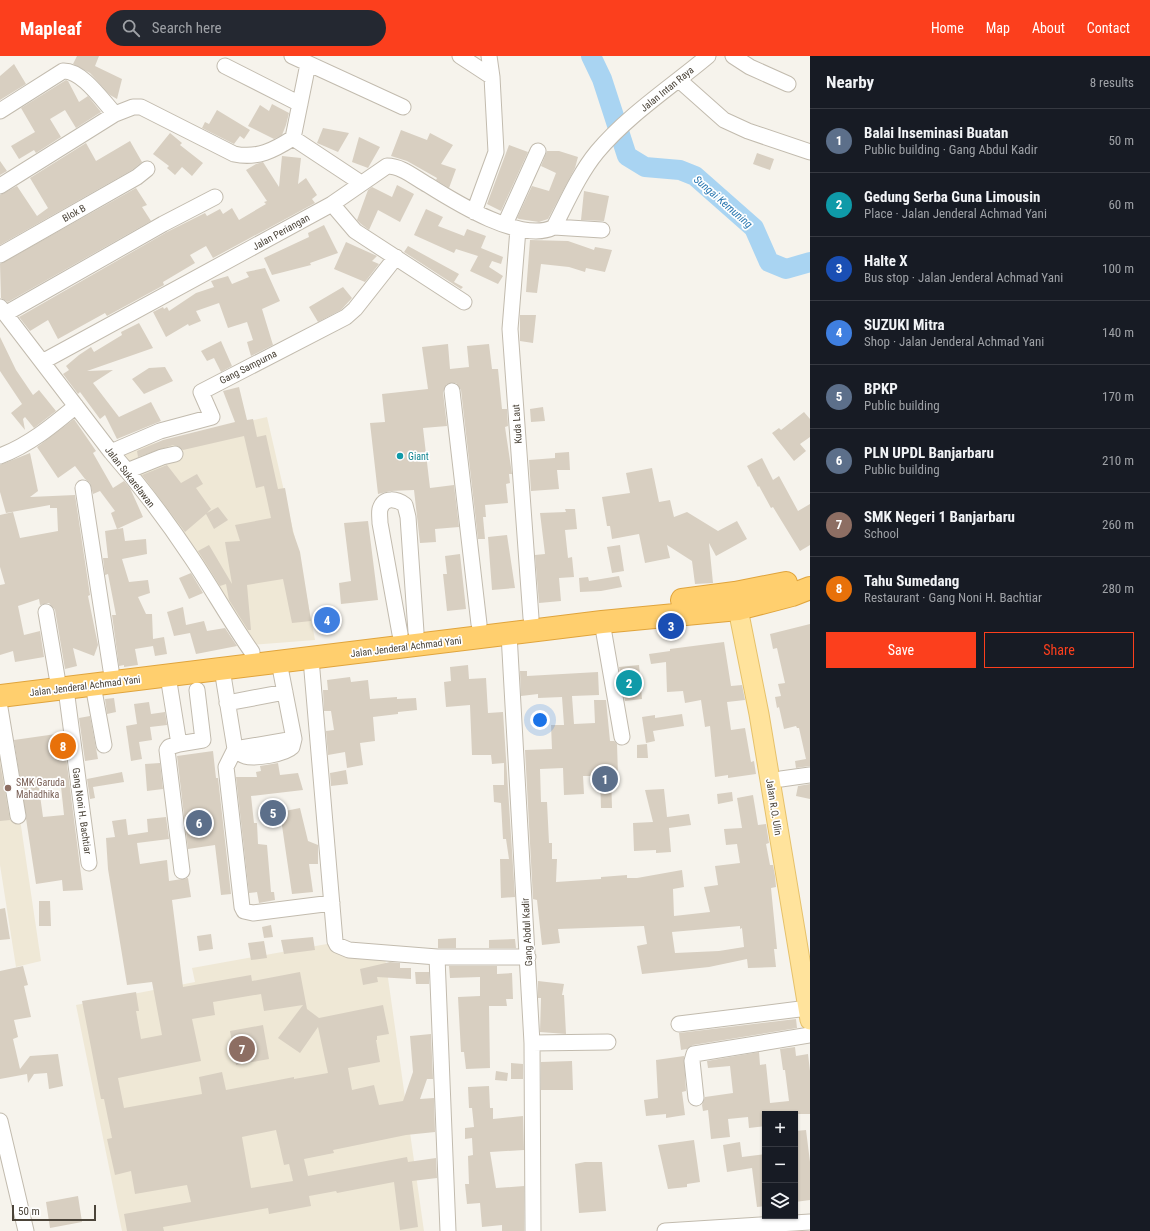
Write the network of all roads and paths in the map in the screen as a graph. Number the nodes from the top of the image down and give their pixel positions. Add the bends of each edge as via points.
1 (292, 56) edge
2 (460, 56) edge
3 (489, 56) edge
4 (708, 56) edge
5 (733, 56) edge
6 (308, 64) junction
7 (225, 66) dead end
8 (492, 77) junction
9 (679, 80) junction
10 (788, 84) dead end
11 (300, 104) junction
12 (403, 107) dead end
13 (0, 111) edge
14 (115, 114) junction
15 (293, 138) junction
16 (538, 151) dead end
17 (810, 152) edge
18 (147, 169) dead end
19 (361, 183) junction
20 (0, 186) edge
21 (215, 197) dead end
22 (332, 204) junction
23 (474, 212) junction
24 (512, 227) junction
25 (554, 227) junction
26 (602, 230) dead end
27 (0, 255) edge
28 (396, 257) junction
29 (464, 302) dead end
30 (2, 311) edge
31 (42, 362) junction
32 (452, 391) dead end
33 (76, 406) junction
34 (111, 452) junction
35 (175, 454) dead end
36 (0, 456) edge
37 (127, 471) junction
38 (83, 488) dead end
39 (810, 574) edge
40 (810, 588) edge
41 (742, 600) junction
42 (46, 612) dead end
43 (532, 618) junction
44 (602, 622) junction
45 (479, 624) junction
46 (408, 633) junction
47 (509, 634) junction
48 (371, 644) junction
49 (252, 652) junction
50 (311, 658) junction
51 (280, 662) junction
52 (222, 669) junction
53 (111, 670) junction
54 (168, 676) junction
55 (61, 683) junction
56 (0, 685) edge
57 (93, 685) junction
58 (197, 690) dead end
59 (285, 692) junction
60 (0, 696) edge
61 (227, 703) junction
62 (0, 708) edge
63 (764, 713) junction
64 (622, 737) dead end
65 (179, 744) junction
66 (104, 746) dead end
67 (235, 748) junction
68 (810, 775) edge
69 (781, 779) junction
70 (18, 816) dead end
71 (89, 863) dead end
72 (182, 872) dead end
73 (332, 903) junction
74 (810, 949) edge
75 (438, 957) junction
76 (528, 957) junction
77 (809, 1014) edge
78 (679, 1024) dead end
79 (810, 1035) edge
80 (608, 1042) dead end
81 (532, 1043) junction
82 (696, 1098) dead end
83 (0, 1121) edge
84 (810, 1222) edge
85 (745, 1229) edge
86 (26, 1231) edge
87 (448, 1231) edge
88 (533, 1231) edge
89 (665, 1231) edge

1 - 6 street
2 - 8 street
3 - 8 street
4 - 9 street, Jalan Intan Raya
5 - 10 street via 750,67
6 - 11 street
6 - 12 street
7 - 11 street
8 - 23 street via 496,152
9 - 17 street via 724,120
9 - 25 street, Jalan Intan Raya via 626,122 589,162
11 - 15 street
13 - 14 street via 63,71 67,71 80,76
14 - 15 street via 133,107 141,107 234,154 243,156 262,155
14 - 20 street
15 - 19 street
16 - 24 street, Kuda Laut
18 - 27 street, Blok B via 137,178
19 - 22 street, Jalan Periangan
19 - 23 street, Jalan Periangan via 383,168 396,166
21 - 30 street
22 - 28 street via 355,231
22 - 31 street, Jalan Periangan
23 - 24 street, Jalan Periangan
24 - 25 street, Jalan Periangan via 544,230
24 - 43 street, Kuda Laut via 510,329
25 - 26 street, Jalan Periangan
28 - 29 street
28 - 34 street, Gang Sampurna via 346,317 201,392 212,417 160,431
30 - 31 street, Jalan Sukarelawan
31 - 33 street, Jalan Sukarelawan
32 - 45 street
33 - 34 street, Jalan Sukarelawan
33 - 36 street via 44,433 22,447
34 - 37 street, Jalan Sukarelawan
35 - 37 street
37 - 49 street, Jalan Sukarelawan via 191,557 229,620
38 - 53 street
39 - 41 highway, Jalan Jenderal Achmad Yani
40 - 41 highway, Jalan Jenderal Achmad Yani
41 - 43 highway, Jalan Jenderal Achmad Yani
41 - 44 highway, Jalan Jenderal Achmad Yani
41 - 63 main road, Jalan R.O. Ulin
42 - 55 street, Gang Noni H. Bachtiar
43 - 45 highway, Jalan Jenderal Achmad Yani
44 - 47 highway, Jalan Jenderal Achmad Yani
44 - 64 street
45 - 46 highway, Jalan Jenderal Achmad Yani
46 - 46 street via 380,523 380,509 384,503 393,499 405,505 408,517
46 - 48 highway, Jalan Jenderal Achmad Yani
47 - 48 highway, Jalan Jenderal Achmad Yani
47 - 76 street, Gang Abdul Kadir
48 - 49 highway, Jalan Jenderal Achmad Yani
48 - 50 highway, Jalan Jenderal Achmad Yani
49 - 53 highway, Jalan Jenderal Achmad Yani
50 - 51 highway, Jalan Jenderal Achmad Yani
50 - 73 street
51 - 52 highway, Jalan Jenderal Achmad Yani
51 - 59 street
52 - 54 highway, Jalan Jenderal Achmad Yani
52 - 61 street
53 - 55 highway, Jalan Jenderal Achmad Yani
54 - 57 highway, Jalan Jenderal Achmad Yani
54 - 65 street
55 - 56 highway, Jalan Jenderal Achmad Yani
55 - 57 highway, Jalan Jenderal Achmad Yani
55 - 60 highway, Jalan Jenderal Achmad Yani
55 - 71 street, Gang Noni H. Bachtiar
57 - 66 street
58 - 65 street via 203,740
59 - 61 street
59 - 67 street via 294,739
61 - 67 street
62 - 70 street
63 - 69 main road, Jalan R.O. Ulin
63 - 77 main road, Jalan R.O. Ulin
65 - 72 street via 167,750
67 - 73 street via 226,772 244,911 253,913
68 - 69 street
69 - 74 main road, Jalan R.O. Ulin
73 - 75 street via 337,945 349,950
75 - 76 street
75 - 87 street
76 - 81 street, Gang Abdul Kadir
77 - 78 street
79 - 82 street via 694,1054 692,1061
80 - 81 street
81 - 88 street, Gang Abdul Kadir
83 - 86 street
84 - 85 street
85 - 89 street

